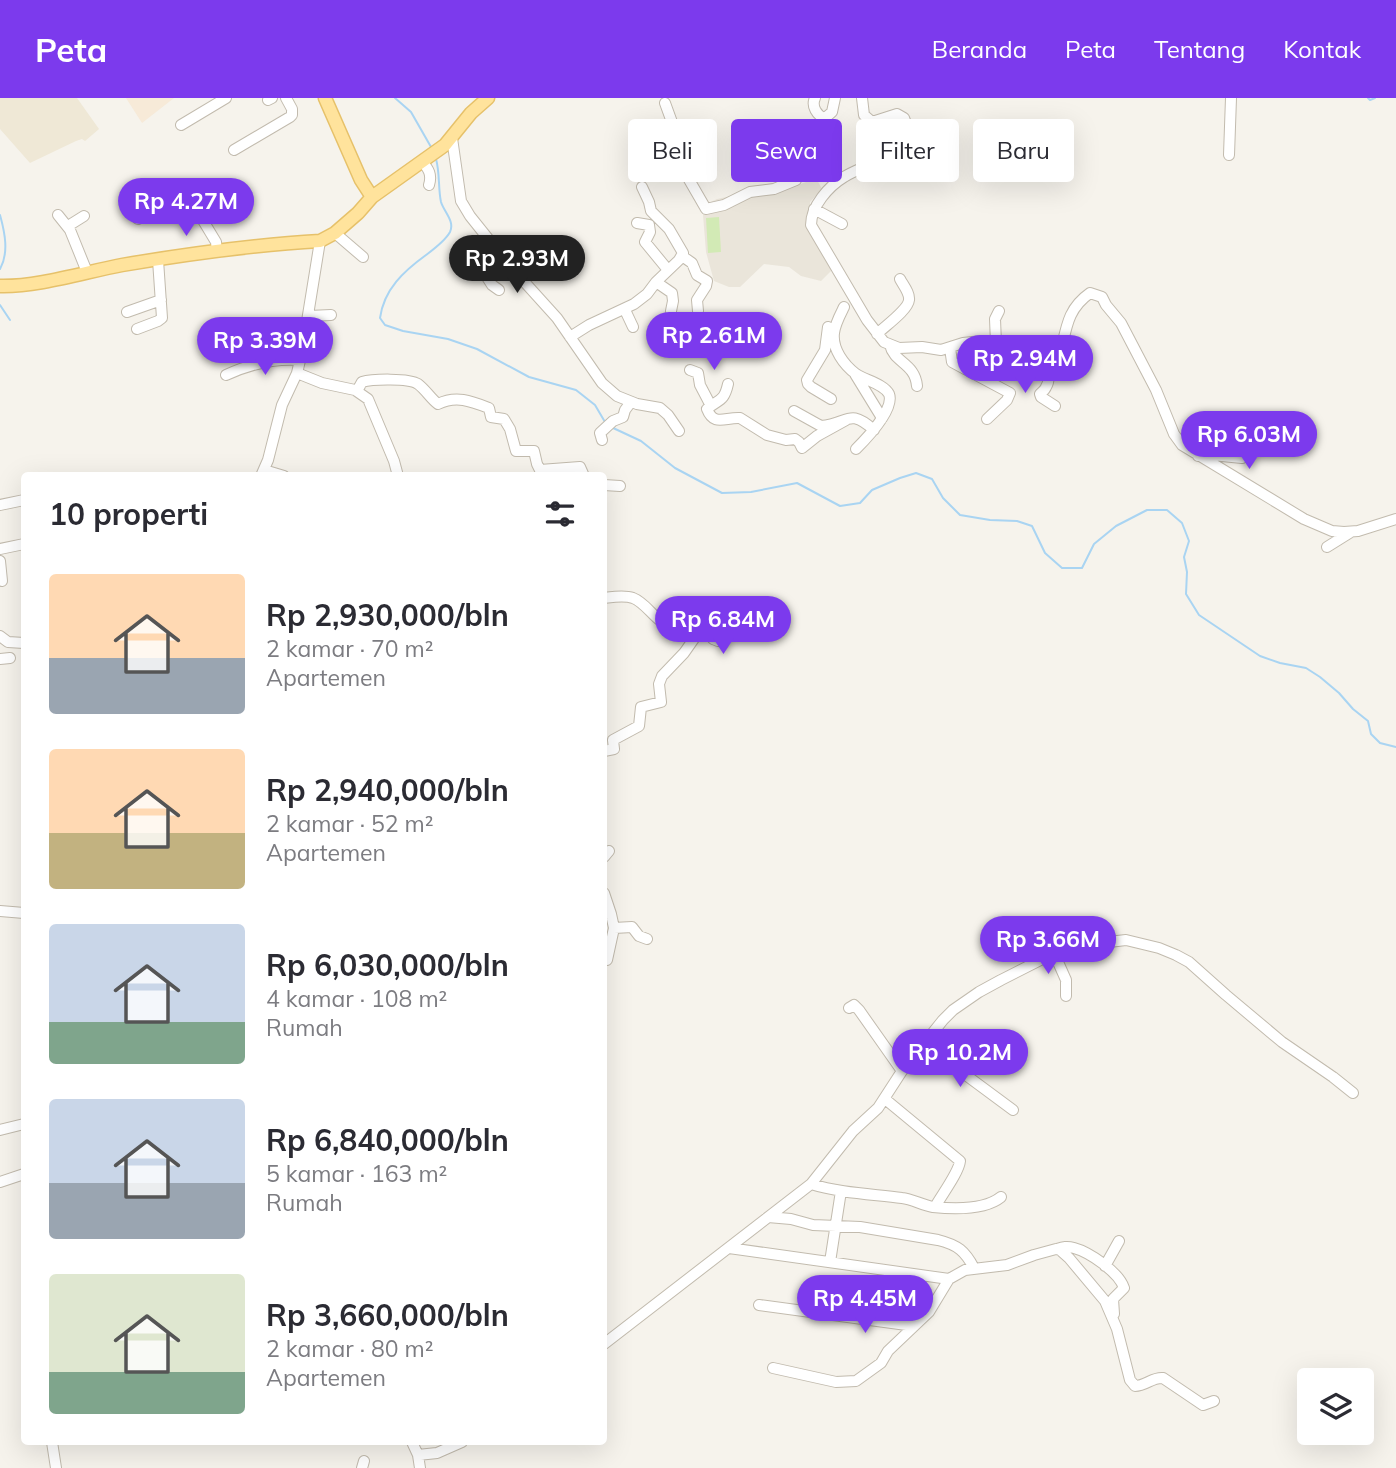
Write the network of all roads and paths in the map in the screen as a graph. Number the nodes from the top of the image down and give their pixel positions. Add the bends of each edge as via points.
1 (226, 98) edge
2 (286, 98) edge
3 (325, 98) edge
4 (488, 98) edge
5 (815, 98) edge
6 (835, 98) edge
7 (862, 98) edge
8 (1231, 98) edge
9 (665, 103) dead end
10 (181, 125) dead end
11 (449, 141) junction
12 (234, 150) dead end
13 (1229, 155) dead end
14 (424, 160) junction
15 (791, 182) edge
16 (429, 185) dead end
17 (642, 187) dead end
18 (372, 197) junction
19 (218, 203) dead end
20 (814, 209) junction
21 (200, 212) junction
22 (58, 215) dead end
23 (84, 216) dead end
24 (138, 219) dead end
25 (637, 223) dead end
26 (842, 224) dead end
27 (68, 226) junction
28 (335, 233) junction
29 (320, 241) junction
30 (217, 251) junction
31 (499, 252) junction
32 (363, 257) dead end
33 (682, 257) junction
34 (159, 260) junction
35 (668, 270) junction
36 (87, 272) junction
37 (900, 279) dead end
38 (656, 282) junction
39 (0, 286) edge
40 (499, 289) dead end
41 (854, 299) junction
42 (161, 300) junction
43 (844, 307) junction
44 (625, 310) junction
45 (671, 311) dead end
46 (698, 311) dead end
47 (999, 311) dead end
48 (127, 312) dead end
49 (331, 315) dead end
50 (309, 316) junction
51 (633, 327) dead end
52 (137, 329) dead end
53 (877, 334) junction
54 (570, 337) junction
55 (996, 343) junction
56 (890, 345) junction
57 (950, 348) junction
58 (300, 360) junction
59 (1046, 361) junction
60 (690, 370) dead end
61 (297, 373) junction
62 (855, 373) junction
63 (226, 375) dead end
64 (728, 384) dead end
65 (917, 386) dead end
66 (357, 391) junction
67 (831, 399) dead end
68 (631, 402) junction
69 (711, 405) junction
70 (1055, 406) dead end
71 (794, 411) dead end
72 (882, 418) junction
73 (987, 419) dead end
74 (846, 420) junction
75 (1252, 421) dead end
76 (874, 430) junction
77 (679, 431) dead end
78 (603, 440) dead end
79 (856, 449) dead end
80 (1198, 456) junction
81 (262, 472) edge
82 (397, 472) edge
83 (582, 472) edge
84 (607, 485) edge
85 (620, 486) dead end
86 (21, 501) edge
87 (0, 505) edge
88 (1396, 519) edge
89 (1351, 531) junction
90 (21, 545) edge
91 (1327, 547) dead end
92 (0, 549) edge
93 (0, 561) edge
94 (2, 581) dead end
95 (607, 598) edge
96 (702, 631) junction
97 (753, 633) dead end
98 (0, 636) edge
99 (21, 643) edge
100 (607, 750) edge
101 (0, 911) edge
102 (21, 913) edge
103 (608, 913) edge
104 (614, 928) junction
105 (646, 939) dead end
106 (1054, 953) junction
107 (607, 960) dead end
108 (1066, 996) dead end
109 (849, 1008) dead end
110 (922, 1046) junction
111 (902, 1071) junction
112 (1353, 1093) dead end
113 (885, 1099) junction
114 (1013, 1110) dead end
115 (21, 1125) edge
116 (0, 1130) edge
117 (21, 1175) edge
118 (0, 1182) edge
119 (811, 1184) junction
120 (841, 1191) junction
121 (1001, 1197) dead end
122 (935, 1207) junction
123 (768, 1217) junction
124 (836, 1226) junction
125 (1119, 1241) dead end
126 (729, 1248) junction
127 (1056, 1250) junction
128 (830, 1262) junction
129 (1105, 1266) junction
130 (974, 1269) junction
131 (949, 1279) junction
132 (759, 1305) dead end
133 (1113, 1320) junction
134 (914, 1326) junction
135 (607, 1342) edge
136 (773, 1368) dead end
137 (1214, 1401) dead end
138 (52, 1445) edge
139 (413, 1445) edge
140 (454, 1445) edge
141 (418, 1455) junction
142 (56, 1468) edge
143 (420, 1468) edge

1 - 10 street
2 - 12 street via 293,112 290,117
3 - 18 main road via 360,180
4 - 11 main road
5 - 6 street via 816,111 825,118 832,112
7 - 20 street via 864,115 872,121 897,114 904,118 905,137 889,155 834,184
8 - 13 street
9 - 15 street via 680,164 706,209
11 - 14 main road
11 - 31 street via 461,201
14 - 16 street
14 - 18 main road
17 - 33 street via 651,211 669,229
18 - 28 main road
19 - 21 street
20 - 26 street
20 - 41 street via 811,225
21 - 24 street via 187,193
21 - 30 street
22 - 27 street
23 - 27 street
25 - 35 street via 649,225 645,242
27 - 36 street
28 - 29 main road
28 - 32 street
29 - 30 main road
29 - 50 street
30 - 34 main road
31 - 40 street via 483,271
31 - 54 street
33 - 35 street
33 - 46 street via 707,281 697,300
34 - 36 main road
34 - 42 street
35 - 38 street
36 - 39 main road
37 - 53 street via 908,303
38 - 44 street
38 - 45 street via 672,293
41 - 43 street
41 - 53 street
42 - 48 street
42 - 52 street via 161,320
43 - 62 street via 834,329 834,342 836,352
43 - 67 street via 830,322 825,350 807,380
44 - 51 street
44 - 54 street
47 - 55 street
49 - 50 street
50 - 58 street
53 - 56 street
54 - 68 street via 602,383
55 - 57 street via 963,343
55 - 59 street via 998,354
56 - 57 street
56 - 65 street via 912,371
57 - 73 street via 952,362 1010,393
58 - 61 street
58 - 63 street via 263,362
59 - 70 street via 1048,381 1040,394
59 - 80 street via 1062,346 1079,300 1090,293 1102,297 1121,323 1178,441
60 - 69 street via 698,373
61 - 66 street
61 - 81 street via 282,405
62 - 72 street
62 - 72 street via 888,393
64 - 69 street via 724,397
66 - 82 street via 371,404
66 - 83 street via 362,382 371,380 412,382 438,404 453,398 489,408 491,417 504,419 516,451 534,450 540,470 580,467
68 - 77 street via 660,408
68 - 78 street via 622,417 600,432
69 - 74 street via 708,411 717,421 740,418 767,435 795,439 802,448
71 - 74 street via 821,426
72 - 76 street
74 - 76 street via 862,420
75 - 80 street via 1242,458
76 - 79 street
80 - 89 street via 1304,519 1332,531
84 - 85 street
86 - 87 street
88 - 89 street
89 - 91 street
90 - 92 street
93 - 94 street
95 - 96 street via 632,598 665,623 693,622
96 - 97 street via 718,641 737,632
96 - 100 street via 662,676 661,702 641,707 639,726 613,740 614,748
98 - 99 street
101 - 102 street
103 - 104 street
104 - 105 street via 632,927
104 - 107 street
106 - 108 street via 1066,980
106 - 110 street via 962,1003
106 - 112 street via 1075,945 1126,940 1176,955
109 - 111 street via 854,1005 859,1010
110 - 111 street
110 - 114 street
111 - 113 street
113 - 119 street
113 - 122 street via 960,1161
115 - 116 street
117 - 118 street
119 - 120 street
119 - 123 street
120 - 122 street via 905,1198
120 - 124 street
121 - 122 street via 978,1206
123 - 124 street
123 - 126 street
124 - 128 street
124 - 130 street via 947,1242 964,1252
125 - 129 street
126 - 128 street
126 - 135 street
127 - 129 street via 1073,1247
127 - 130 street via 1007,1265
127 - 133 street via 1100,1293
128 - 131 street
129 - 133 street via 1124,1285 1114,1299
130 - 131 street
131 - 134 street via 929,1312
132 - 134 street
133 - 137 street via 1135,1386 1163,1378 1203,1405
134 - 136 street via 881,1363 856,1381 836,1382
138 - 142 street
139 - 141 street
140 - 141 street
141 - 143 street

